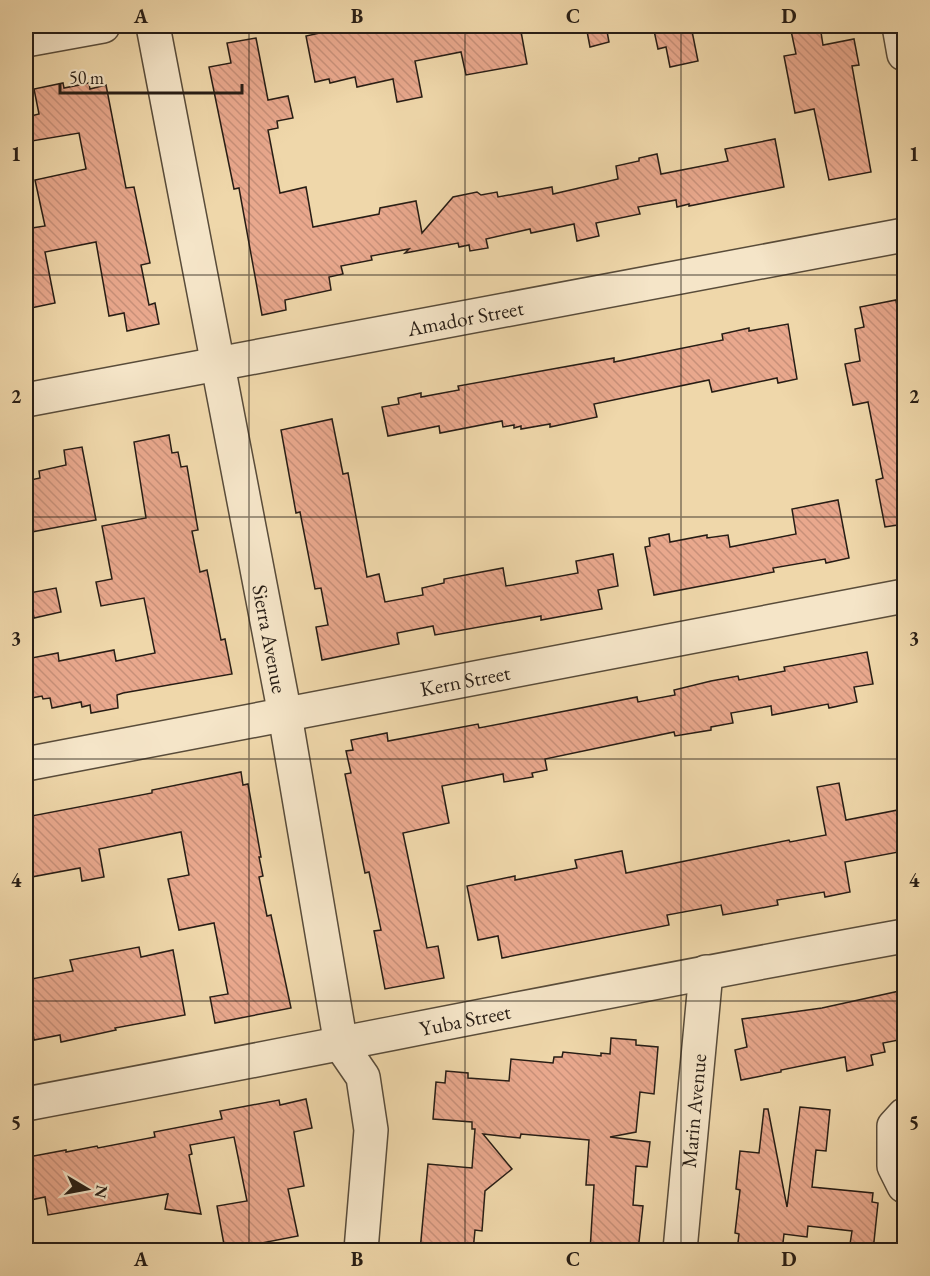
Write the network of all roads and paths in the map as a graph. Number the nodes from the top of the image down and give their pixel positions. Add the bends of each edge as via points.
1 (103, 26) edge
2 (153, 26) edge
3 (899, 26) edge
4 (26, 40) edge
5 (904, 54) edge
6 (904, 235) edge
7 (218, 364) junction
8 (26, 400) edge
9 (904, 596) edge
10 (285, 715) junction
11 (26, 764) edge
12 (904, 936) edge
13 (706, 972) junction
14 (341, 1045) junction
15 (26, 1104) edge
16 (904, 1115) edge
17 (904, 1186) edge
18 (361, 1251) edge
19 (680, 1251) edge

1 - 4 street
2 - 7 street, Sierra Avenue
3 - 5 street
6 - 7 street, Amador Street
7 - 8 street, Amador Street
7 - 10 street, Sierra Avenue
9 - 10 street, Kern Street
10 - 11 street, Kern Street
10 - 14 street, Sierra Avenue
12 - 13 street, Yuba Street
13 - 14 street, Yuba Street
13 - 19 street, Marin Avenue
14 - 15 street, Yuba Street
14 - 18 street, Sierra Avenue via 363,1077 371,1130
16 - 17 street via 894,1126 894,1166

